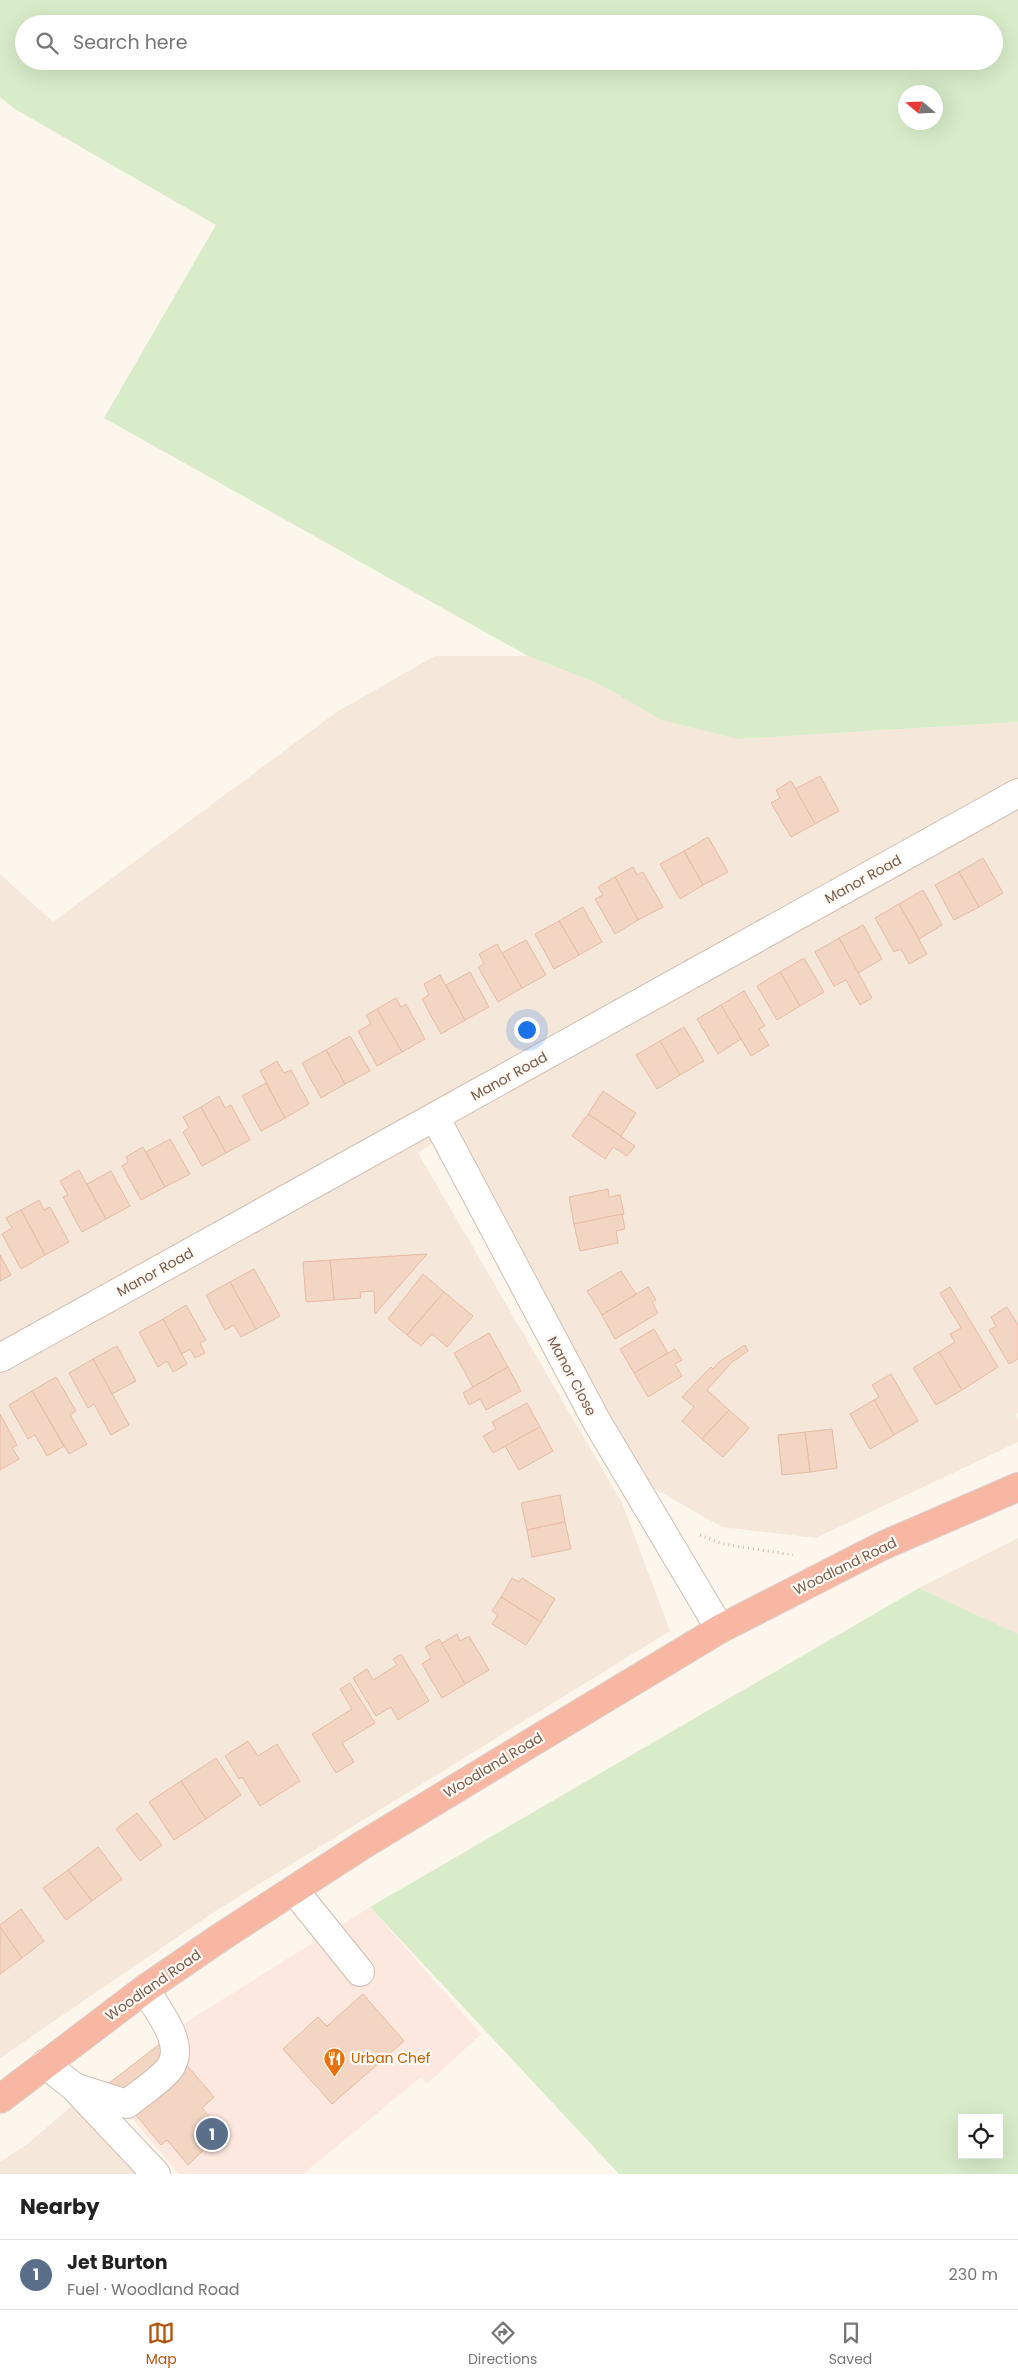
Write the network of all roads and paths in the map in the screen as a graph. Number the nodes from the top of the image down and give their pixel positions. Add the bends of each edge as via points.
1 (1018, 793) edge
2 (434, 1117) junction
3 (0, 1358) edge
4 (1018, 1487) edge
5 (697, 1534) dead end
6 (840, 1568) junction
7 (720, 1629) junction
8 (294, 1890) junction
9 (360, 1972) dead end
10 (145, 1989) junction
11 (45, 2064) junction
12 (74, 2087) junction
13 (0, 2099) edge
14 (156, 2174) edge

1 - 2 street, Manor Road
2 - 3 street, Manor Road
2 - 7 street, Manor Close via 597,1422
4 - 6 highway, Woodland Road
5 - 6 path via 723,1544 793,1555
6 - 7 highway, Woodland Road
7 - 8 highway, Woodland Road via 361,1846
8 - 9 street
8 - 10 highway, Woodland Road
10 - 11 highway, Woodland Road
10 - 12 street via 172,2035 176,2052 169,2068 127,2104
11 - 12 street
11 - 13 highway, Woodland Road
12 - 14 street

